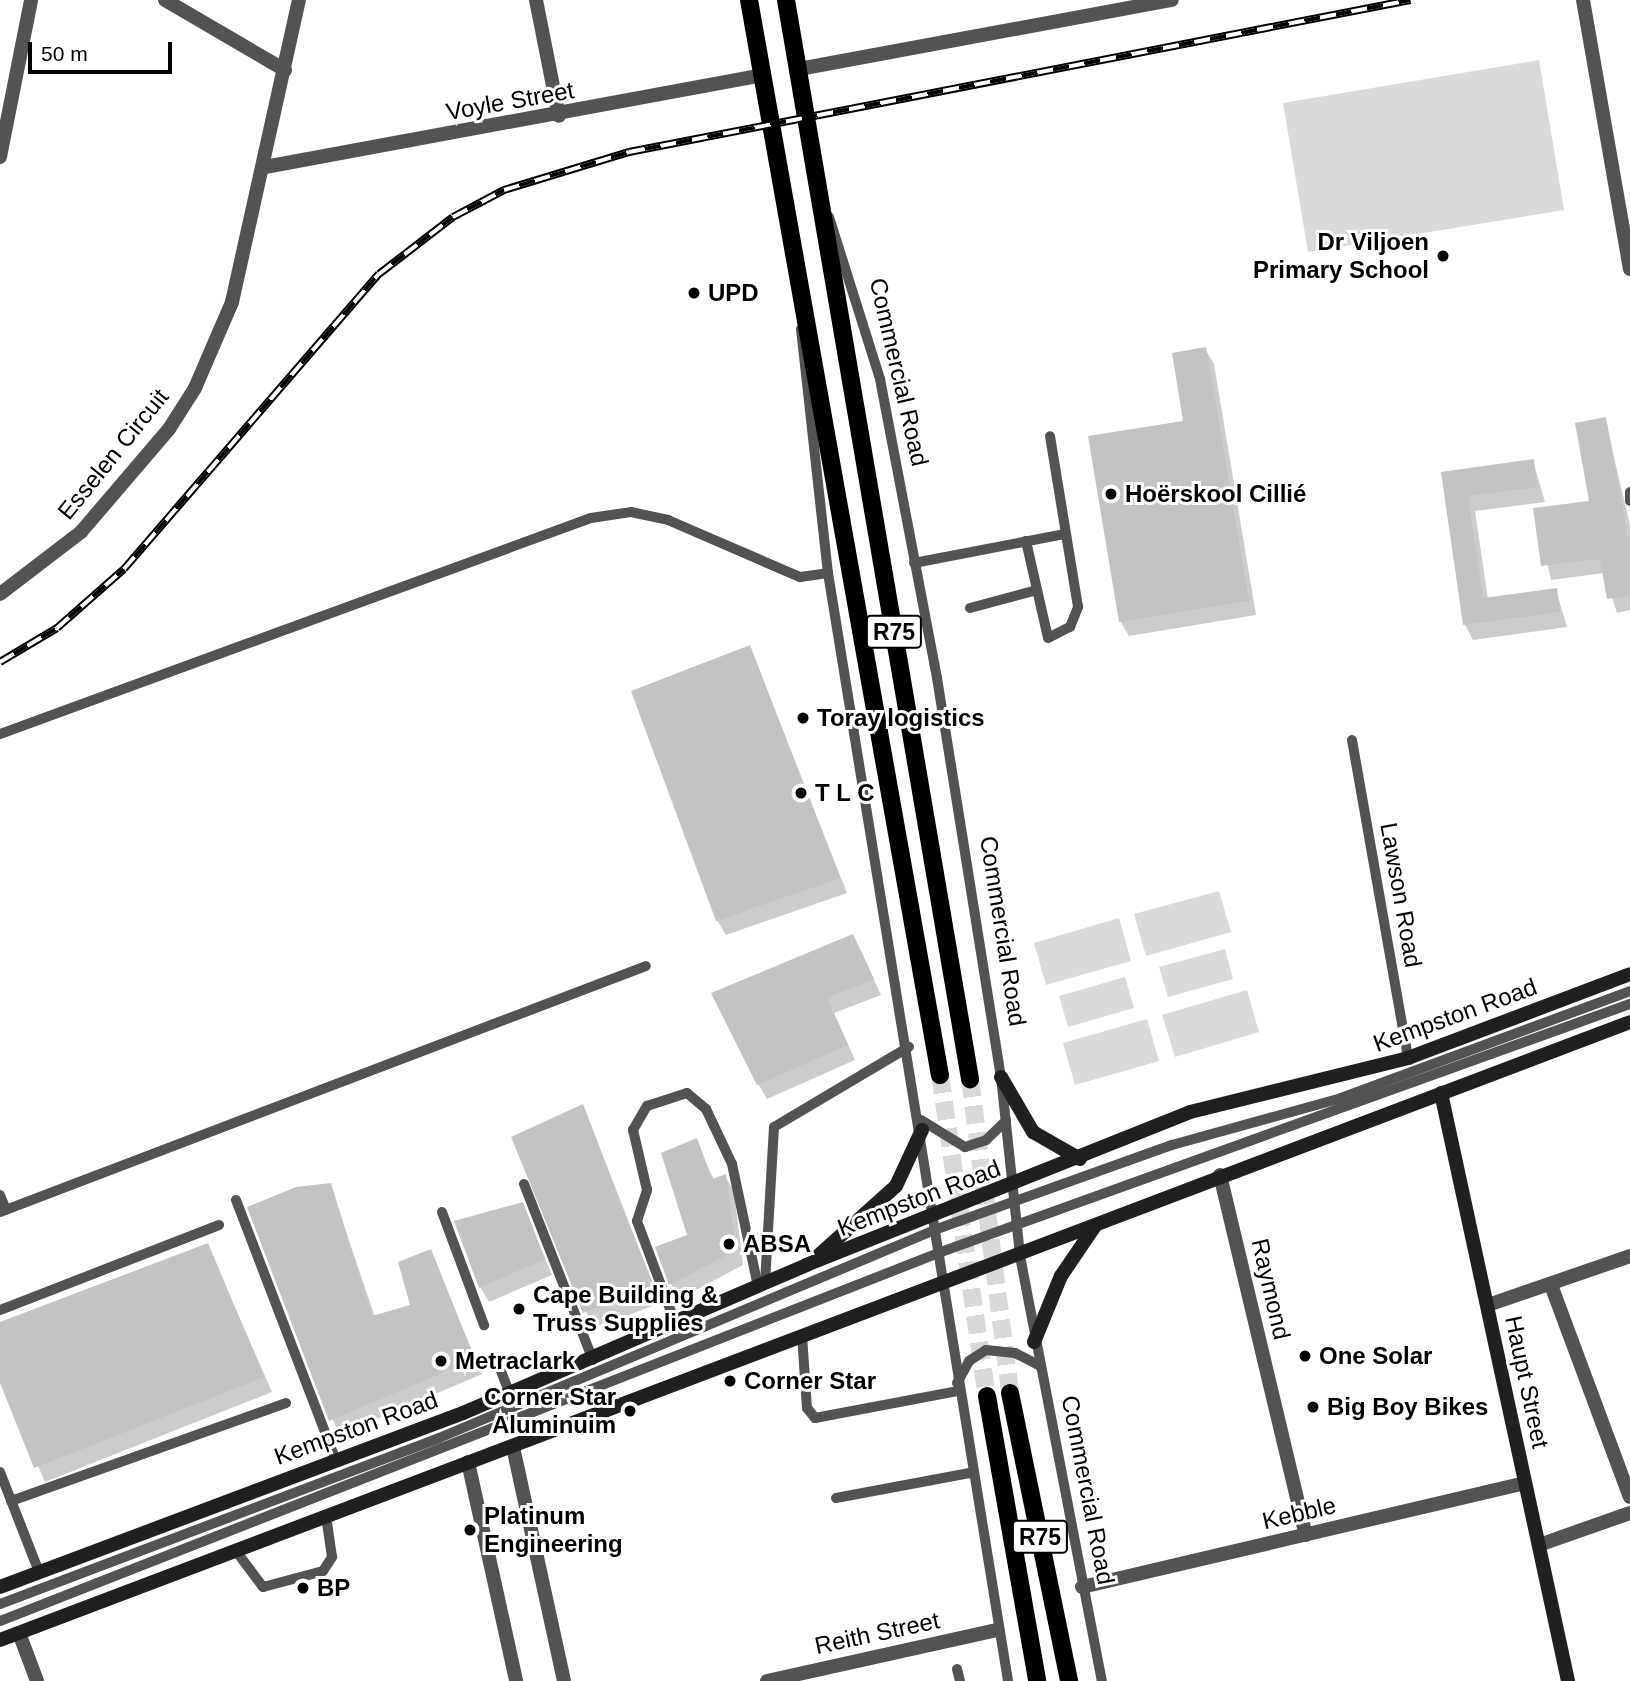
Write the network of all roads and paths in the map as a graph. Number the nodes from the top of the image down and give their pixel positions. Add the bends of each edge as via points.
1 (31, 0) edge
2 (164, 0) edge
3 (299, 0) edge
4 (536, 0) edge
5 (749, 0) edge
6 (786, 0) edge
7 (1172, 0) edge
8 (1583, 0) edge
9 (799, 69) junction
10 (285, 70) junction
11 (763, 75) junction
12 (559, 116) junction
13 (0, 157) edge
14 (265, 167) junction
15 (819, 191) junction
16 (1626, 224) edge
17 (1630, 269) edge
18 (801, 302) junction
19 (1050, 436) dead end
20 (1630, 492) edge
21 (1630, 501) edge
22 (1065, 534) junction
23 (1026, 541) junction
24 (914, 563) junction
25 (828, 573) junction
26 (1037, 590) junction
27 (0, 594) edge
28 (970, 608) dead end
29 (0, 734) edge
30 (1352, 740) dead end
31 (646, 966) dead end
32 (1630, 974) edge
33 (1630, 991) edge
34 (1630, 1004) edge
35 (1630, 1022) edge
36 (909, 1047) junction
37 (1408, 1058) junction
38 (940, 1075) tunnel mouth
39 (1001, 1077) junction
40 (970, 1079) tunnel mouth
41 (1441, 1093) junction
42 (1006, 1121) junction
43 (921, 1124) junction
44 (1080, 1158) junction
45 (1220, 1175) junction
46 (524, 1184) dead end
47 (1012, 1188) junction
48 (0, 1195) edge
49 (236, 1200) dead end
50 (1014, 1205) junction
51 (3, 1211) edge
52 (442, 1212) dead end
53 (936, 1223) junction
54 (219, 1225) dead end
55 (1096, 1225) junction
56 (1016, 1226) junction
57 (941, 1252) junction
58 (1020, 1256) junction
59 (1630, 1256) edge
60 (806, 1265) junction
61 (946, 1282) junction
62 (762, 1285) junction
63 (1551, 1285) junction
64 (1488, 1305) junction
65 (0, 1310) edge
66 (484, 1325) dead end
67 (676, 1325) junction
68 (802, 1335) junction
69 (1034, 1342) junction
70 (496, 1358) dead end
71 (593, 1360) junction
72 (1039, 1365) junction
73 (957, 1387) junction
74 (1010, 1393) tunnel mouth
75 (510, 1394) junction
76 (987, 1396) tunnel mouth
77 (286, 1403) dead end
78 (513, 1447) junction
79 (335, 1458) junction
80 (468, 1462) junction
81 (0, 1472) edge
82 (970, 1473) junction
83 (1525, 1483) junction
84 (1630, 1497) edge
85 (836, 1498) dead end
86 (11, 1501) junction
87 (1630, 1513) edge
88 (326, 1516) junction
89 (1306, 1535) junction
90 (1539, 1545) junction
91 (236, 1550) junction
92 (38, 1572) junction
93 (0, 1587) edge
94 (1083, 1587) junction
95 (0, 1604) edge
96 (0, 1620) edge
97 (997, 1630) junction
98 (19, 1633) junction
99 (0, 1640) edge
100 (957, 1669) dead end
101 (37, 1681) edge
102 (516, 1681) edge
103 (564, 1681) edge
104 (767, 1681) edge
105 (960, 1681) edge
106 (1008, 1681) edge
107 (1037, 1681) edge
108 (1069, 1681) edge
109 (1102, 1681) edge
110 (1568, 1681) edge

1 - 13 street
2 - 10 street
3 - 10 street, Esselen Circuit
4 - 12 street
5 - 11 main road, R75
6 - 9 main road, Commercial Road / R75
7 - 9 street
8 - 16 street
9 - 15 main road, Commercial Road / R75
10 - 14 street, Esselen Circuit
11 - 12 street, Voyle Street
11 - 18 main road, R75
12 - 14 street, Voyle Street
14 - 27 street, Esselen Circuit via 232,302 195,388 169,429 81,532
15 - 24 lane, Commercial Road via 864,312
15 - 40 main road, Commercial Road / R75
16 - 17 street
18 - 25 lane via 800,366
18 - 38 main road, R75
19 - 22 lane
20 - 21 lane
22 - 23 lane
22 - 26 lane via 1078,607 1064,632 1048,638
23 - 24 lane
23 - 26 lane
24 - 39 lane, Commercial Road
25 - 29 lane via 800,577 668,520 631,512 591,518
25 - 36 lane
26 - 28 lane
30 - 37 lane, Lawson Road
31 - 51 lane
32 - 37 main road, Kempston Road
33 - 50 lane via 1341,1098 1172,1145
34 - 56 lane
35 - 41 main road
36 - 43 lane
36 - 62 lane via 774,1127
37 - 44 main road, Kempston Road via 1190,1112
39 - 42 lane, Commercial Road
39 - 44 main road via 1033,1132
41 - 45 main road
41 - 64 main road, Haupt Street
42 - 43 lane via 986,1140 965,1147
42 - 47 lane, Commercial Road
43 - 53 lane
43 - 60 main road via 906,1170 875,1210
44 - 47 main road, Kempston Road
45 - 55 main road
45 - 89 street, Raymond
46 - 71 lane
47 - 50 lane, Commercial Road
47 - 53 main road, Kempston Road
48 - 51 lane
49 - 79 lane
50 - 53 lane
50 - 56 lane, Commercial Road
52 - 66 lane
53 - 57 lane
53 - 60 main road, Kempston Road
53 - 95 lane via 439,1438
54 - 65 lane
55 - 58 main road
55 - 69 main road via 1061,1276
56 - 57 lane
56 - 58 lane, Commercial Road
57 - 61 lane
57 - 96 lane
58 - 61 main road
58 - 69 lane, Commercial Road
59 - 63 street
60 - 62 main road, Kempston Road
61 - 68 main road
61 - 73 lane
62 - 67 main road, Kempston Road
62 - 67 lane via 732,1164 706,1109 687,1093 647,1106 633,1130 647,1190 637,1221
63 - 64 street
63 - 84 street
64 - 83 main road, Haupt Street
67 - 71 main road, Kempston Road
68 - 73 lane via 807,1408 816,1418
68 - 78 main road
69 - 72 lane, Commercial Road
70 - 75 lane
71 - 75 main road, Kempston Road
72 - 73 lane via 1015,1353 986,1350 969,1362
72 - 94 lane, Commercial Road
73 - 82 lane
74 - 108 main road, R75
75 - 79 main road, Kempston Road
76 - 107 main road, R75
77 - 86 lane
78 - 80 main road
78 - 103 street
79 - 92 main road, Kempston Road
80 - 88 main road
80 - 102 street
81 - 86 lane
82 - 85 lane
82 - 97 lane
83 - 89 street, Kebble
83 - 90 main road, Haupt Street
86 - 92 lane
87 - 90 street
88 - 91 main road
88 - 91 lane via 332,1557 323,1571 264,1587
89 - 94 street, Kebble
90 - 110 main road, Haupt Street
91 - 98 main road
92 - 93 main road, Kempston Road
94 - 109 lane, Commercial Road
97 - 104 street, Reith Street
97 - 106 lane
98 - 99 main road
98 - 101 street
100 - 105 lane

